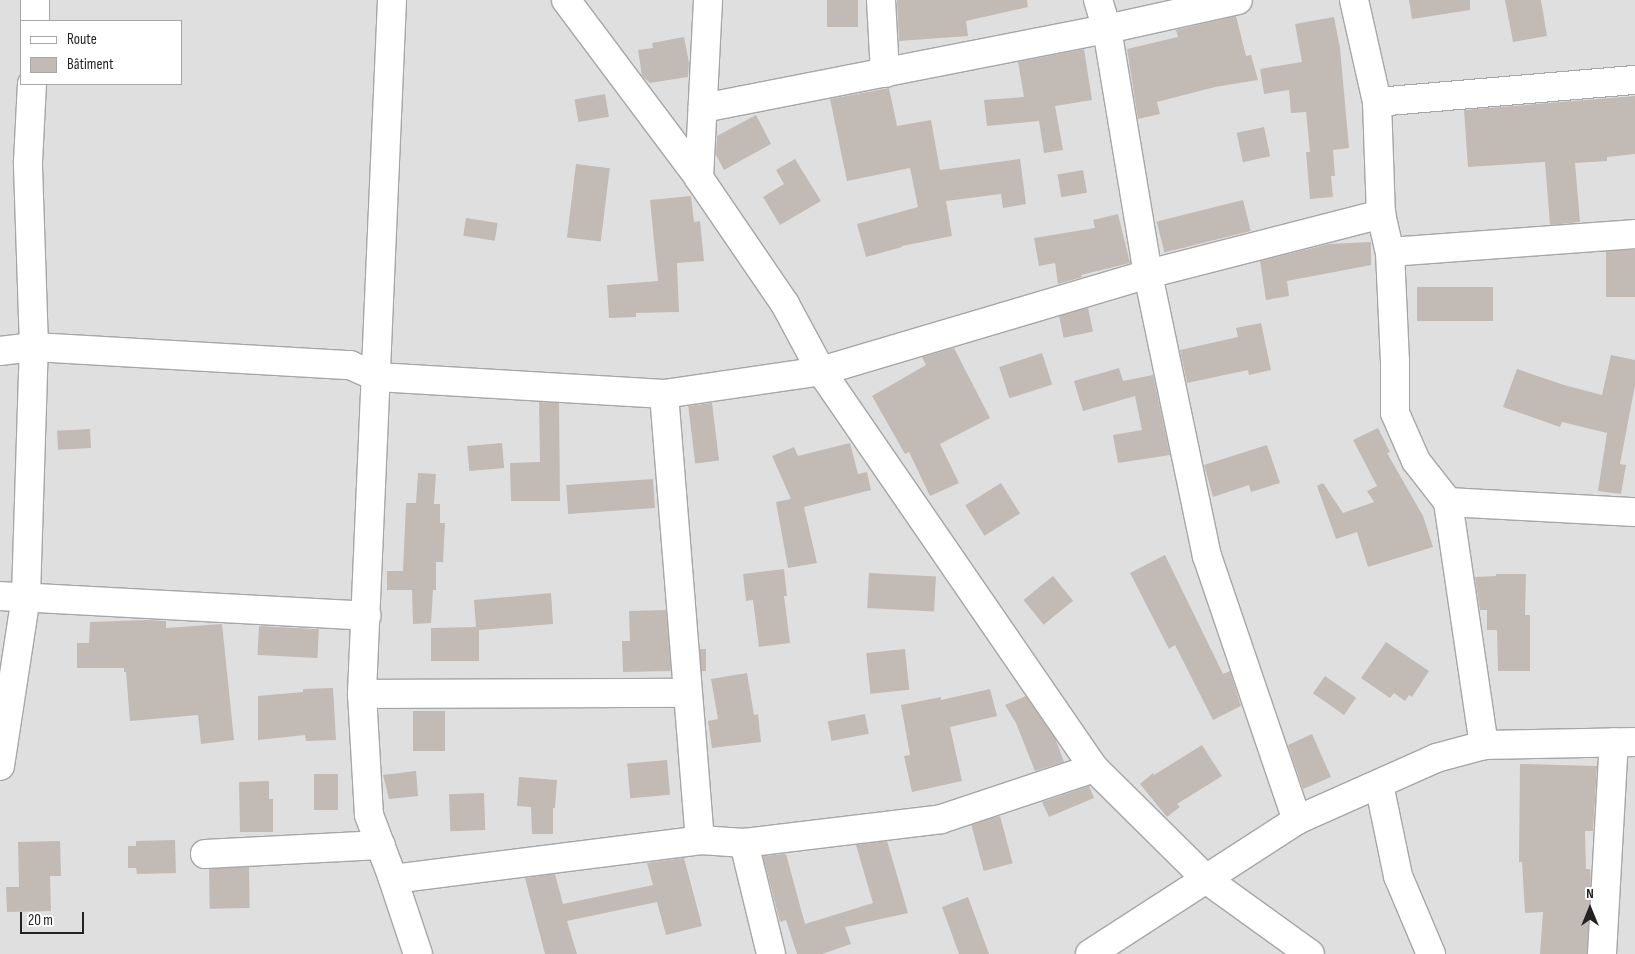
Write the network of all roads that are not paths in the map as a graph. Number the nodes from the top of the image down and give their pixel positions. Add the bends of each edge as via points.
1 (36, 0) edge
2 (392, 0) edge
3 (566, 0) edge
4 (708, 0) edge
5 (881, 0) edge
6 (1098, 0) edge
7 (1238, 0) edge
8 (1354, 0) edge
9 (34, 20) edge
10 (1107, 29) junction
11 (885, 72) junction
12 (1635, 80) edge
13 (32, 85) edge
14 (1377, 102) junction
15 (703, 108) junction
16 (699, 178) junction
17 (1381, 214) junction
18 (1635, 234) edge
19 (1390, 252) junction
20 (1148, 274) junction
21 (34, 347) junction
22 (0, 351) edge
23 (821, 371) junction
24 (377, 377) junction
25 (664, 394) junction
26 (1448, 502) junction
27 (1635, 512) edge
28 (13, 596) edge
29 (366, 616) junction
30 (687, 693) junction
31 (362, 694) junction
32 (1624, 742) edge
33 (1484, 745) junction
34 (0, 766) edge
35 (1094, 768) junction
36 (1378, 784) junction
37 (1297, 820) junction
38 (700, 840) junction
39 (744, 843) junction
40 (381, 845) junction
41 (205, 854) dead end
42 (393, 879) junction
43 (1206, 879) junction
44 (418, 954) edge
45 (770, 954) edge
46 (1090, 954) edge
47 (1310, 954) edge
48 (1430, 954) edge
49 (1602, 954) edge

1 - 9 street
2 - 24 street
3 - 16 street
4 - 15 street
5 - 11 street
6 - 10 street
7 - 10 street
8 - 14 street
10 - 11 street
10 - 20 street
11 - 15 street
12 - 14 street
13 - 21 street via 28,162
14 - 17 street
15 - 16 street
16 - 23 street via 786,304
17 - 19 street
17 - 20 street
18 - 19 street
19 - 26 street via 1395,413 1416,460
20 - 23 street
20 - 37 street via 1207,556
21 - 22 street
21 - 24 street via 350,365
21 - 28 street
23 - 25 street
23 - 35 street
24 - 25 street
24 - 29 street
25 - 30 street
26 - 27 street
26 - 33 street
28 - 29 street
28 - 34 street
29 - 31 street
30 - 31 street
30 - 38 street
31 - 40 street via 369,815
32 - 33 street
32 - 49 street
33 - 36 street via 1436,758
35 - 39 street via 941,819
35 - 43 street
36 - 37 street
36 - 48 street via 1398,876
37 - 43 street
38 - 39 street
38 - 42 street
39 - 45 street
40 - 41 street
40 - 42 street
42 - 44 street
43 - 46 street
43 - 47 street

